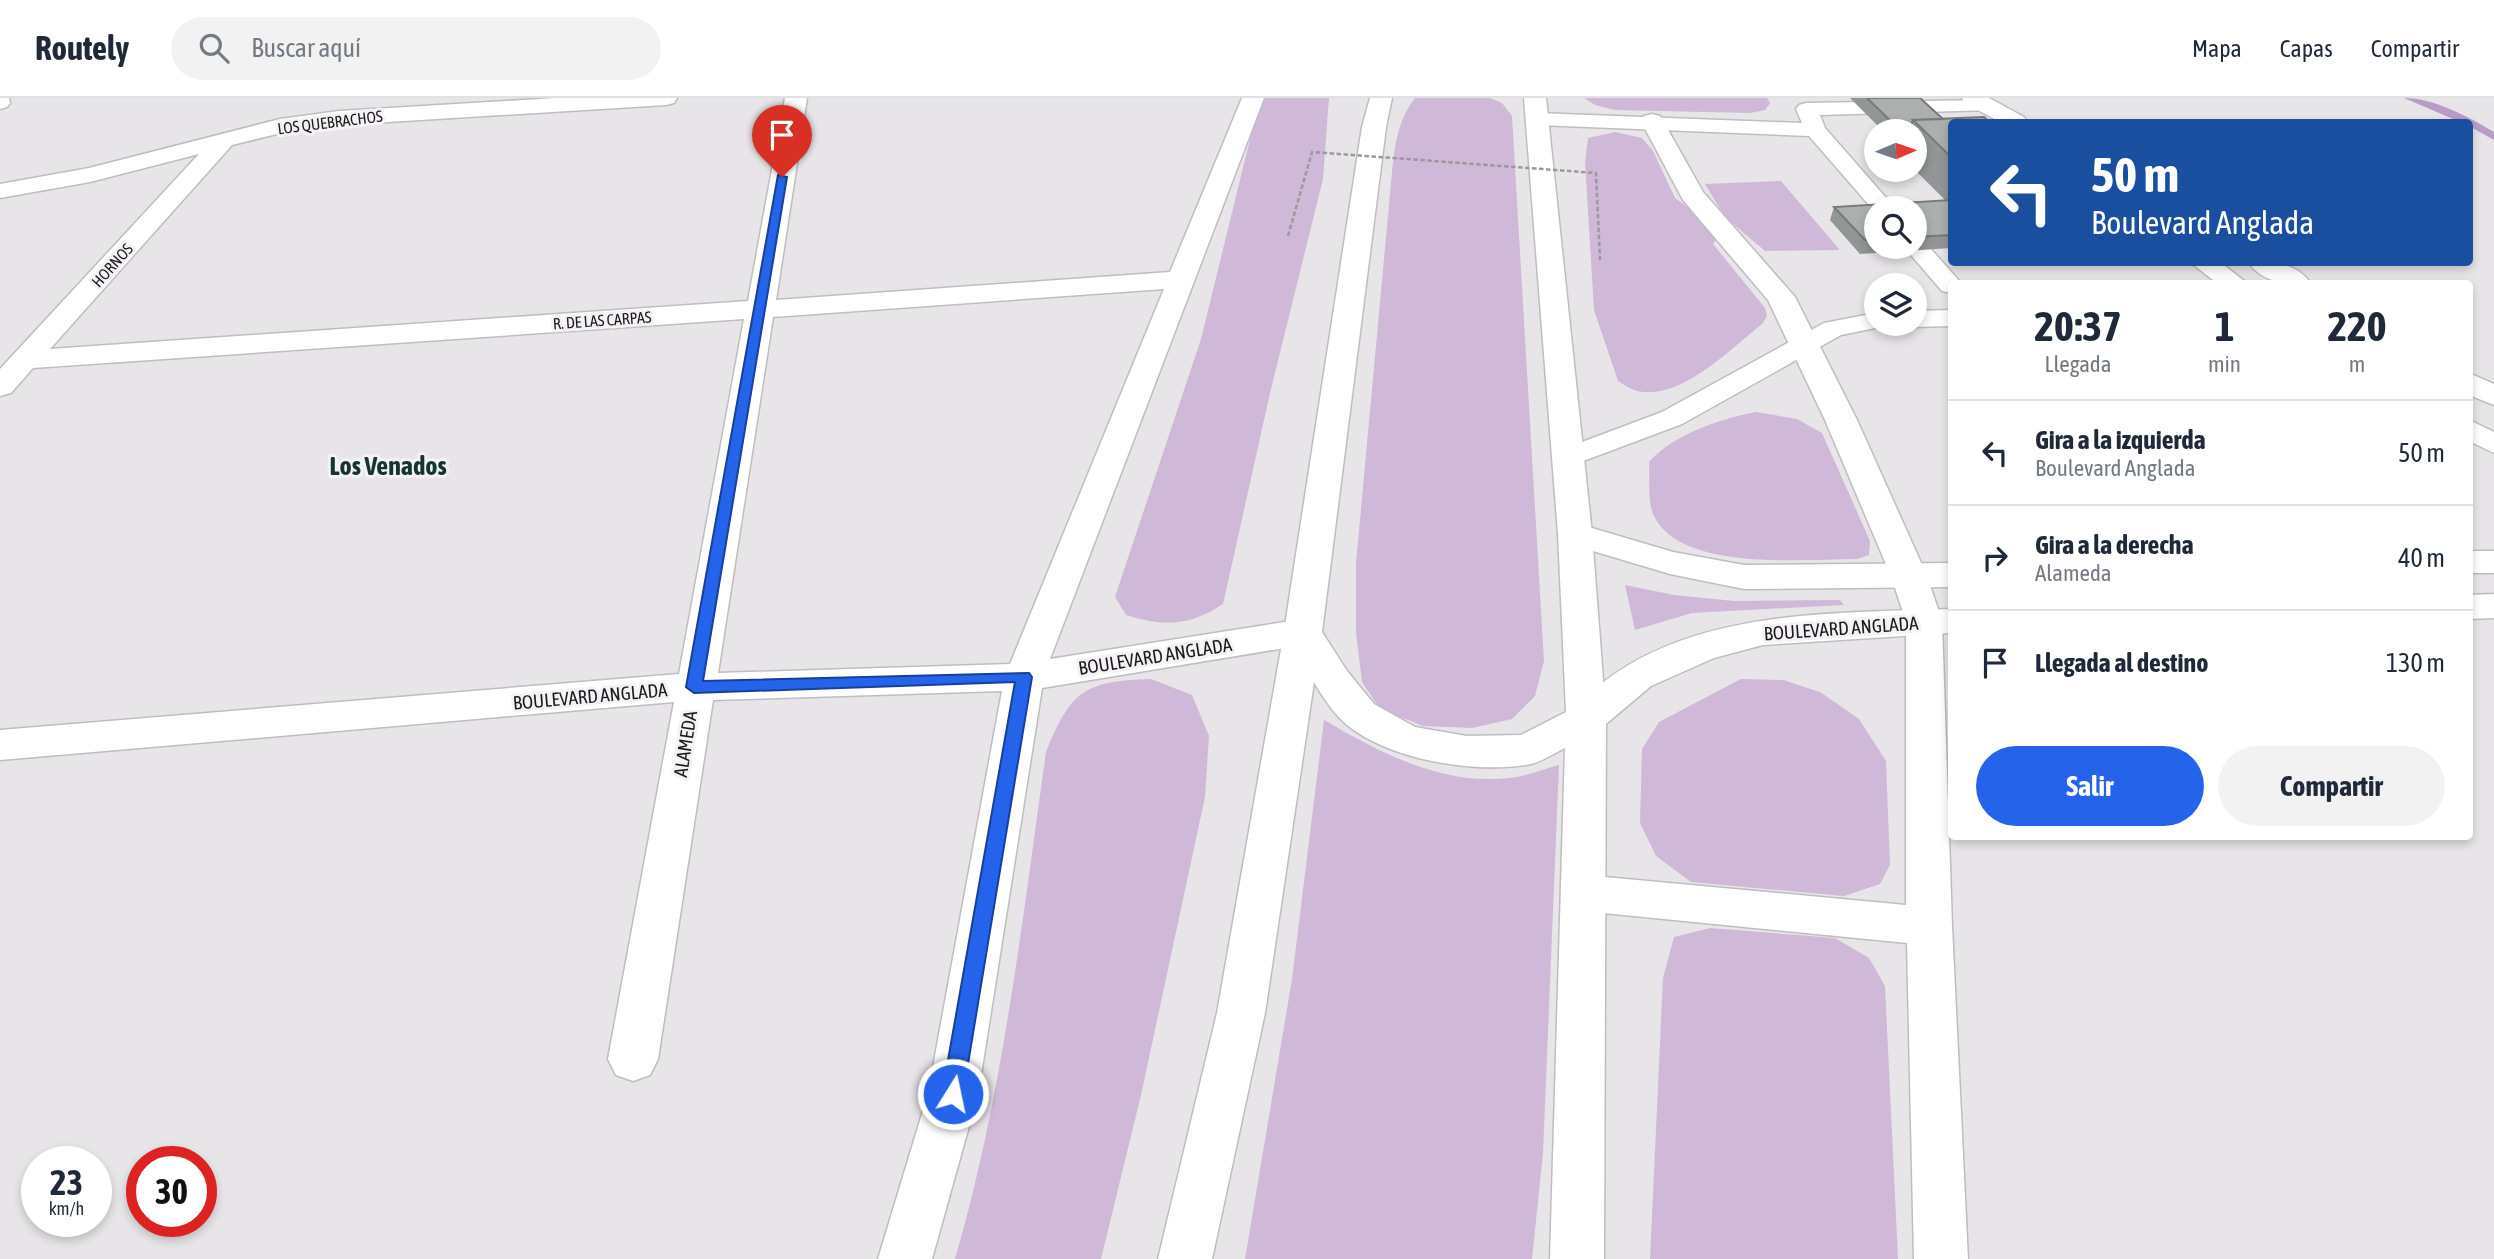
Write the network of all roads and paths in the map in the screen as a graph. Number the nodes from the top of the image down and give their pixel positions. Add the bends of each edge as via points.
1 (666, 98) edge
2 (796, 98) edge
3 (1253, 98) edge
4 (1381, 98) edge
5 (1398, 98) edge
6 (1803, 103) edge
7 (1529, 105) edge
8 (1978, 109) edge
9 (2007, 119) edge
10 (1652, 121) junction
11 (1374, 127) junction
12 (1815, 130) junction
13 (223, 142) junction
14 (0, 191) edge
15 (1873, 196) edge
16 (1288, 236) dead end
17 (1927, 259) edge
18 (1600, 261) dead end
19 (2208, 266) edge
20 (2268, 266) edge
21 (1179, 280) junction
22 (2230, 280) edge
23 (2291, 280) edge
24 (1948, 283) edge
25 (760, 309) junction
26 (1948, 318) edge
27 (1927, 319) edge
28 (1864, 323) edge
29 (1805, 345) junction
30 (25, 360) junction
31 (2473, 384) edge
32 (0, 387) edge
33 (2494, 396) edge
34 (2473, 431) edge
35 (2494, 444) edge
36 (1568, 457) junction
37 (1575, 534) junction
38 (2473, 562) edge
39 (2494, 562) edge
40 (1948, 575) edge
41 (1909, 576) junction
42 (2494, 606) edge
43 (2473, 607) edge
44 (1938, 621) edge
45 (1303, 632) junction
46 (1024, 677) junction
47 (694, 687) junction
48 (1586, 719) junction
49 (0, 745) edge
50 (1583, 893) junction
51 (1929, 926) junction
52 (633, 1059) dead end
53 (905, 1259) edge
54 (1185, 1259) edge
55 (1577, 1259) edge
56 (1941, 1259) edge

1 - 13 main road, LOS QUEBRACHOS via 339,118 280,126
2 - 25 main road, ALAMEDA
3 - 21 main road
4 - 11 main road
5 - 11 main road
6 - 8 lane
6 - 12 lane
7 - 10 lane
7 - 36 main road
8 - 9 main road
10 - 12 lane
10 - 29 main road via 1692,195 1781,297
11 - 45 main road
12 - 15 lane
13 - 14 main road, LOS QUEBRACHOS via 90,175
13 - 30 main road, HORNOS
16 - 18 path, bridge via 1312,152 1596,173
17 - 24 lane
19 - 22 lane
20 - 23 main road
21 - 25 main road, R. DE LAS CARPAS
21 - 46 main road
25 - 30 main road, R. DE LAS CARPAS
25 - 47 main road, ALAMEDA
26 - 27 lane
28 - 29 lane via 1833,329
29 - 36 lane via 1672,418
29 - 41 main road
30 - 32 main road, HORNOS
31 - 33 main road
34 - 35 lane
36 - 37 main road
37 - 41 main road via 1670,564 1744,577
37 - 48 main road
38 - 39 main road
40 - 41 main road
41 - 44 main road
42 - 43 main road
44 - 48 main road, BOULEVARD ANGLADA via 1763,632 1702,648 1637,676
44 - 51 main road
45 - 46 main road, BOULEVARD ANGLADA
45 - 48 main road, BOULEVARD ANGLADA via 1360,715 1406,740 1467,751 1527,750
45 - 54 main road via 1241,1013
46 - 47 main road, BOULEVARD ANGLADA
46 - 53 main road via 953,1094
47 - 49 main road, BOULEVARD ANGLADA
47 - 52 main road, ALAMEDA
48 - 50 main road
50 - 51 main road
50 - 55 main road
51 - 56 main road

